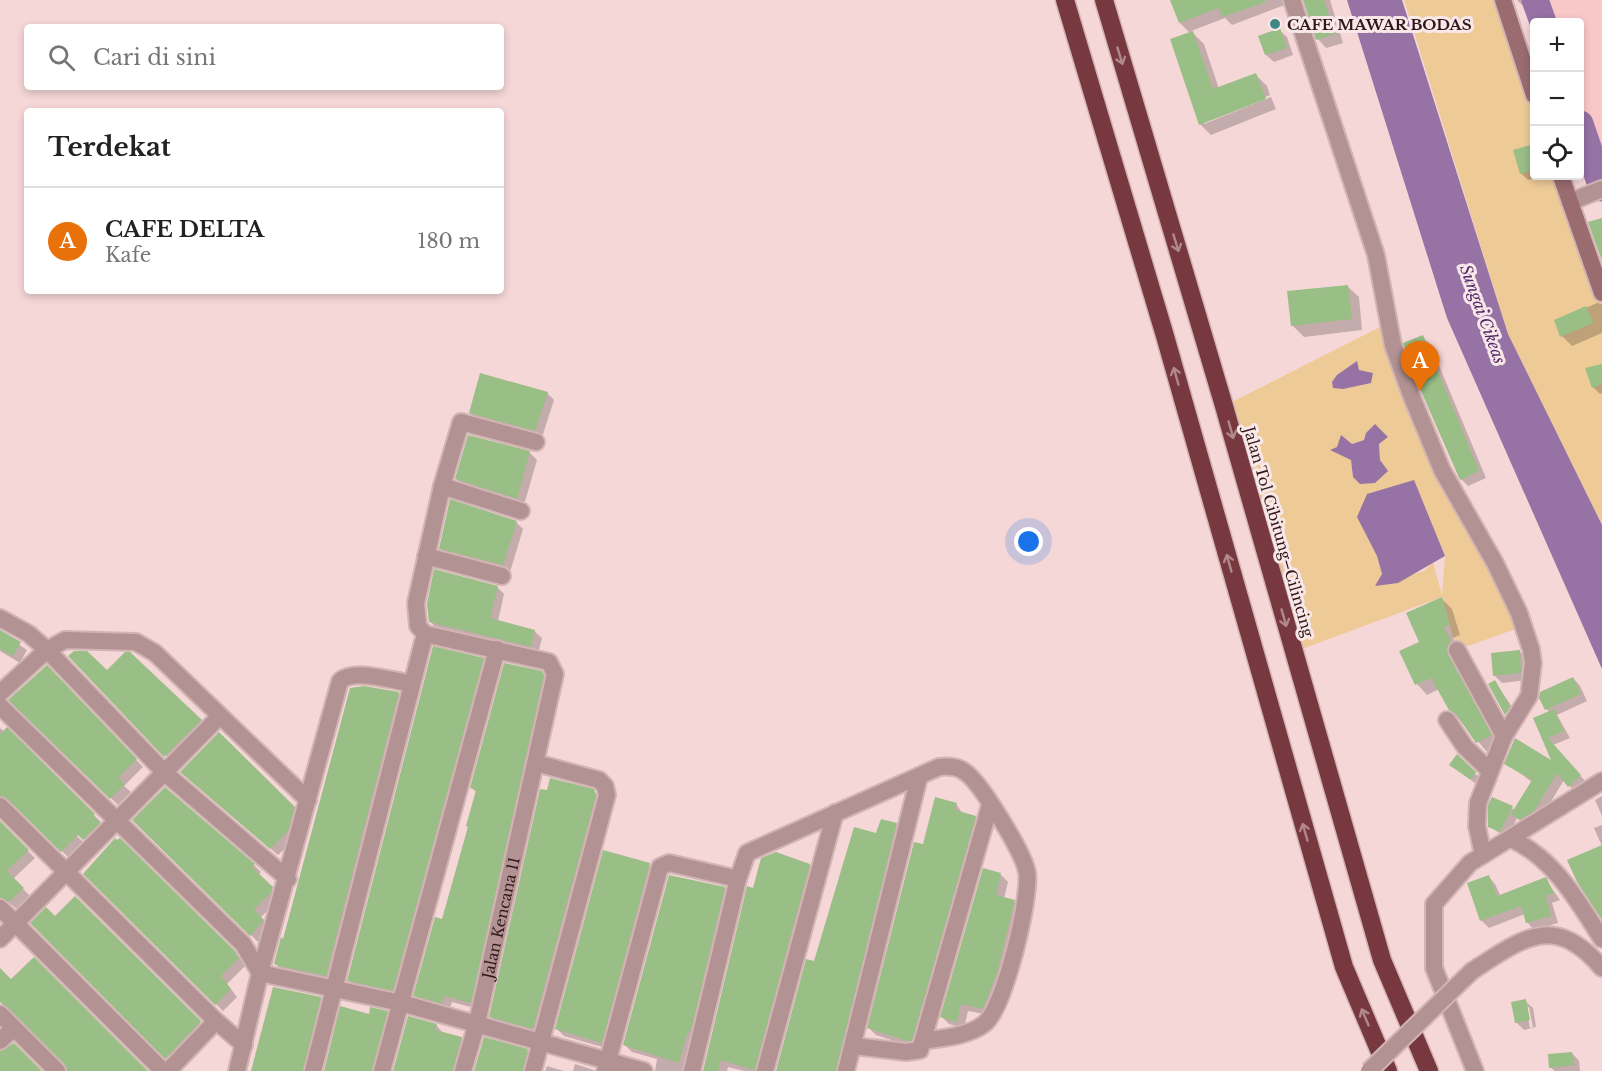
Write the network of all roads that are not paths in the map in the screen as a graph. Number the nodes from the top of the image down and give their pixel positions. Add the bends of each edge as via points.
1 (1065, 0) edge
2 (1104, 0) edge
3 (1292, 0) edge
4 (1503, 0) edge
5 (1530, 83) edge
6 (1562, 180) edge
7 (1599, 190) edge
8 (1570, 202) junction
9 (1602, 292) edge
10 (536, 442) dead end
11 (442, 486) junction
12 (521, 511) dead end
13 (426, 556) junction
14 (502, 576) dead end
15 (0, 618) edge
16 (425, 634) junction
17 (497, 649) junction
18 (47, 650) junction
19 (1457, 650) dead end
20 (410, 683) junction
21 (0, 693) edge
22 (0, 706) edge
23 (220, 716) junction
24 (1447, 720) dead end
25 (1504, 736) junction
26 (536, 764) junction
27 (1489, 770) junction
28 (165, 773) junction
29 (919, 777) junction
30 (1602, 781) edge
31 (308, 800) junction
32 (990, 805) junction
33 (0, 806) edge
34 (835, 813) junction
35 (116, 821) junction
36 (1512, 839) junction
37 (1483, 855) junction
38 (67, 872) junction
39 (288, 879) junction
40 (738, 879) junction
41 (0, 908) edge
42 (16, 924) junction
43 (0, 939) edge
44 (1602, 939) edge
45 (1602, 968) edge
46 (260, 973) junction
47 (336, 990) junction
48 (401, 1003) junction
49 (0, 1014) edge
50 (216, 1021) junction
51 (477, 1023) junction
52 (14, 1028) junction
53 (0, 1041) edge
54 (923, 1041) junction
55 (541, 1042) junction
56 (244, 1045) junction
57 (854, 1046) junction
58 (606, 1067) edge
59 (57, 1071) edge
60 (162, 1071) edge
61 (168, 1071) edge
62 (237, 1071) edge
63 (313, 1071) edge
64 (382, 1071) edge
65 (463, 1071) edge
66 (534, 1071) edge
67 (644, 1071) edge
68 (692, 1071) edge
69 (765, 1071) edge
70 (846, 1071) edge
71 (1369, 1071) edge
72 (1388, 1071) edge
73 (1429, 1071) edge
74 (1475, 1071) edge

72 -> 1 highway via 1344,967
2 -> 73 highway, Jalan Tol Cibitung–Cilincing via 1382,960
3 - 25 street via 1376,255 1393,345 1411,395 1442,470 1519,613 1531,649 1529,696
4 - 5 main road
6 - 8 main road
7 - 8 street
8 - 9 main road
10 - 11 street via 461,422
11 - 12 street
11 - 13 street
13 - 14 street
13 - 16 street via 416,611 418,626
15 - 18 street via 29,634
16 - 17 street
16 - 20 street
17 - 26 street, Jalan Kencana 11 via 549,662 553,667 554,685
17 - 48 street
18 - 21 street
18 - 23 street via 65,640 136,642 155,653
18 - 28 street
19 - 25 street
20 - 31 street via 355,675 340,681
20 - 47 street
22 - 35 street
23 - 28 street
23 - 31 street
24 - 27 street via 1465,747
25 - 27 street
26 - 51 street, Jalan Kencana 11
26 - 55 street via 599,780 607,795
27 - 37 street via 1476,815
28 - 35 street
28 - 39 street
29 - 32 street via 939,767 957,768 967,773
29 - 34 street
29 - 57 street
30 - 36 street
31 - 39 street
32 - 54 street
32 - 54 street via 1010,833 1027,873 1023,911 1005,988 998,1007 985,1024
33 - 38 street
34 - 40 street via 751,849 742,860
34 - 69 street
35 - 38 street
35 - 46 street via 243,944
36 - 37 street
36 - 44 street via 1535,850 1554,869
37 - 74 street via 1470,862 1434,904 1432,938 1434,968
38 - 42 street
38 - 50 street
39 - 46 street
40 - 58 street via 669,863 660,867
40 - 68 street
41 - 42 street
42 - 43 street
42 - 60 street
45 - 71 street, bridge via 1584,949 1567,939 1546,935 1521,940 1472,970
46 - 47 street
46 - 56 street
47 - 48 street
47 - 63 street
48 - 51 street
48 - 64 street
49 - 52 street
50 - 56 street
50 - 61 street
51 - 55 street
51 - 65 street, Jalan Kencana 11
52 - 53 street
52 - 59 street
54 - 57 street via 915,1053
55 - 58 street
55 - 66 street
56 - 62 street
57 - 70 street
58 - 67 street

